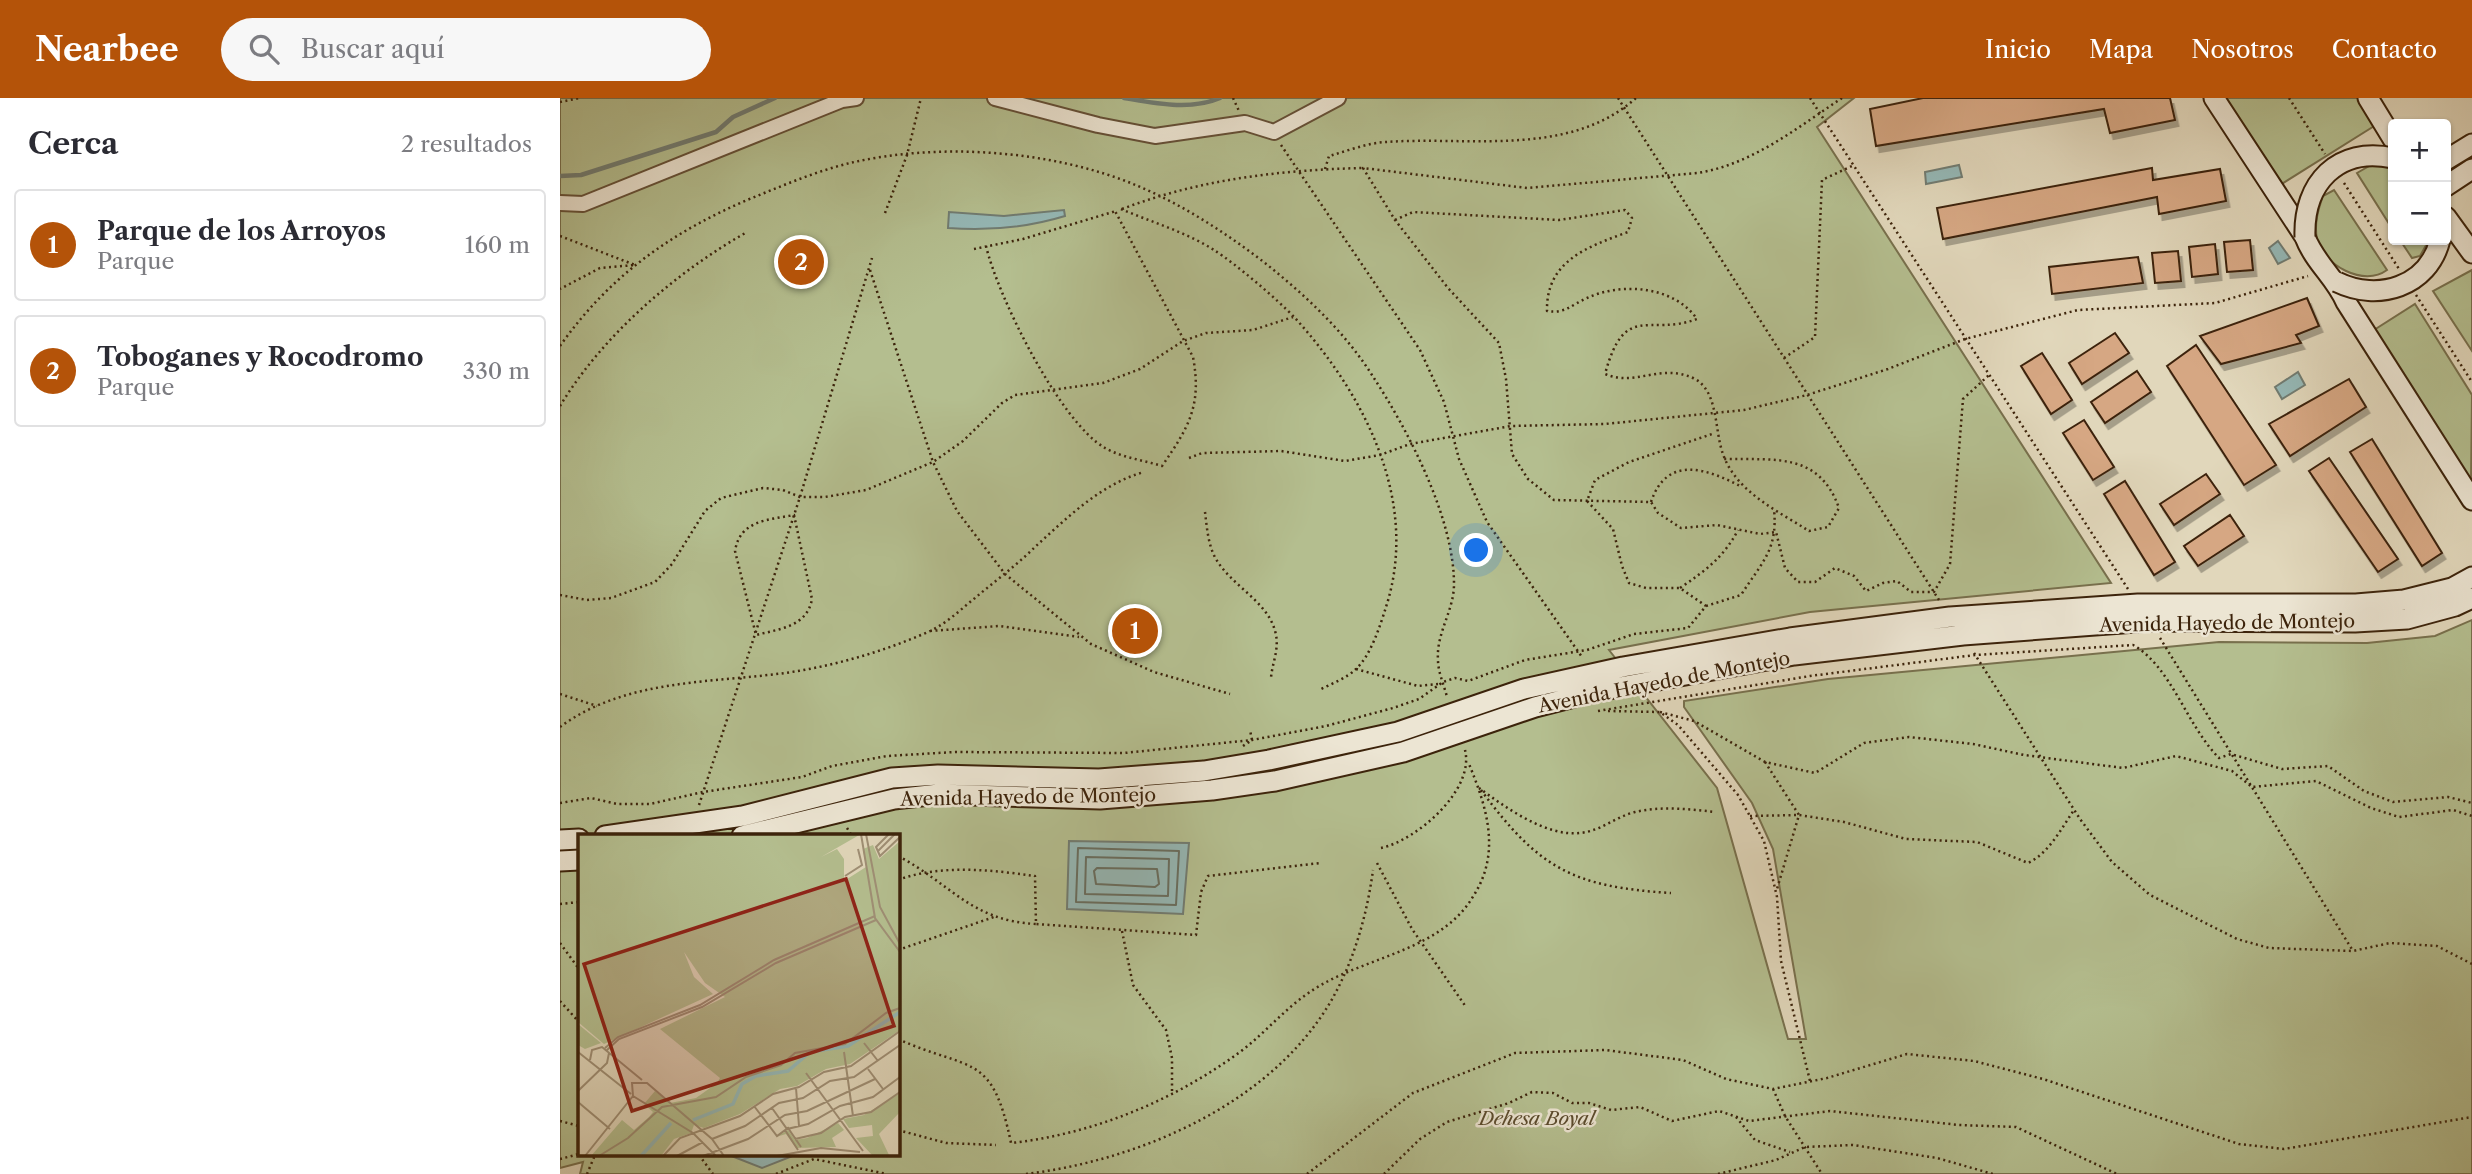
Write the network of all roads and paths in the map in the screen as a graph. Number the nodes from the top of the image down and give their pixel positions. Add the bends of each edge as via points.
1 (580, 98) edge
2 (856, 98) edge
3 (920, 98) edge
4 (995, 98) edge
5 (1233, 98) edge
6 (1338, 98) edge
7 (1636, 98) edge
8 (1810, 98) edge
9 (1842, 98) edge
10 (2214, 98) edge
11 (2289, 98) edge
12 (2368, 98) edge
13 (560, 102) edge
14 (1236, 105) dead end
15 (1819, 113) junction
16 (2388, 131) edge
17 (1274, 132) junction
18 (2472, 144) edge
19 (907, 155) junction
20 (2326, 155) dead end
21 (2388, 157) edge
22 (2451, 157) edge
23 (1853, 165) junction
24 (1363, 168) junction
25 (1325, 169) junction
26 (2472, 169) edge
27 (1295, 170) junction
28 (2340, 177) dead end
29 (2451, 183) edge
30 (1156, 196) junction
31 (560, 203) edge
32 (1121, 209) junction
33 (1115, 211) junction
34 (885, 213) dead end
35 (1395, 220) junction
36 (2451, 224) edge
37 (747, 232) dead end
38 (560, 236) edge
39 (2305, 237) junction
40 (2438, 245) edge
41 (986, 246) junction
42 (974, 249) dead end
43 (2472, 253) edge
44 (872, 258) dead end
45 (635, 265) junction
46 (870, 270) junction
47 (2330, 276) junction
48 (2406, 280) dead end
49 (560, 289) edge
50 (2413, 291) dead end
51 (1293, 317) junction
52 (1965, 339) junction
53 (1183, 341) junction
54 (560, 346) edge
55 (1784, 358) dead end
56 (1989, 375) junction
57 (2472, 382) edge
58 (1054, 390) junction
59 (560, 406) edge
60 (1713, 413) junction
61 (1511, 426) junction
62 (1716, 433) junction
63 (1452, 436) junction
64 (1410, 444) junction
65 (1380, 455) junction
66 (1189, 458) dead end
67 (1724, 459) junction
68 (933, 462) junction
69 (1144, 472) dead end
70 (1745, 489) junction
71 (800, 497) junction
72 (2472, 499) edge
73 (1587, 501) junction
74 (1651, 502) junction
75 (1774, 509) junction
76 (1205, 512) dead end
77 (794, 515) junction
78 (1739, 529) junction
79 (1776, 532) junction
80 (1005, 574) junction
81 (2472, 577) edge
82 (1680, 588) junction
83 (560, 595) edge
84 (2472, 598) edge
85 (2138, 604) junction
86 (1706, 606) junction
87 (2179, 612) junction
88 (2149, 621) junction
89 (929, 632) junction
90 (756, 635) junction
91 (1079, 637) junction
92 (1580, 651) junction
93 (1356, 669) junction
94 (741, 678) junction
95 (1271, 678) dead end
96 (1443, 682) junction
97 (1319, 690) dead end
98 (560, 694) edge
99 (1230, 694) dead end
100 (598, 706) junction
101 (1660, 712) junction
102 (1456, 723) junction
103 (560, 727) edge
104 (2231, 754) junction
105 (1765, 762) junction
106 (1468, 763) junction
107 (1479, 788) junction
108 (2252, 788) junction
109 (703, 792) junction
110 (560, 803) edge
111 (2472, 803) edge
112 (2074, 810) dead end
113 (1715, 812) dead end
114 (1799, 815) junction
115 (1750, 816) junction
116 (2472, 816) edge
117 (694, 824) junction
118 (620, 834) edge
119 (750, 834) edge
120 (578, 839) edge
121 (560, 840) edge
122 (1381, 848) dead end
123 (900, 857) edge
124 (578, 860) edge
125 (560, 861) edge
126 (1320, 863) dead end
127 (1377, 863) dead end
128 (1373, 870) dead end
129 (928, 873) junction
130 (900, 880) edge
131 (1776, 892) junction
132 (1671, 893) dead end
133 (578, 902) edge
134 (560, 904) edge
135 (994, 917) junction
136 (1036, 924) junction
137 (1122, 930) junction
138 (1421, 941) junction
139 (560, 943) edge
140 (900, 949) edge
141 (2353, 951) dead end
142 (578, 968) edge
143 (1343, 974) junction
144 (560, 1001) edge
145 (1466, 1007) dead end
146 (578, 1021) edge
147 (900, 1040) edge
148 (1810, 1081) junction
149 (1773, 1089) junction
150 (1172, 1093) junction
151 (1785, 1116) junction
152 (1736, 1117) junction
153 (2472, 1117) edge
154 (560, 1121) edge
155 (578, 1126) edge
156 (900, 1131) edge
157 (996, 1145) dead end
158 (1805, 1147) junction
159 (1792, 1153) junction
160 (578, 1154) edge
161 (595, 1156) edge
162 (700, 1156) edge
163 (560, 1159) edge
164 (587, 1174) edge
165 (713, 1174) edge
166 (776, 1174) edge
167 (887, 1174) edge
168 (1026, 1174) edge
169 (1307, 1174) edge
170 (1384, 1174) edge
171 (1718, 1174) edge
172 (1822, 1174) edge
173 (1993, 1174) edge
174 (2117, 1174) edge

1 - 13 path
2 - 31 street via 583,204
3 - 19 path
4 - 17 street via 1155,136 1245,123
5 - 14 path
6 - 17 street
7 - 25 path via 1587,128 1518,140 1384,142 1329,156
8 - 15 path
9 - 15 path
10 - 39 street
11 - 20 path
12 - 16 street
15 - 23 path
15 - 24 path via 1724,169 1697,173 1527,188
17 - 27 path
18 - 22 street
19 - 30 path via 991,153 1051,160
19 - 34 path
19 - 45 path via 851,163 789,183 718,212
21 - 39 street, bridge via 2352,158 2319,180 2304,217
23 - 52 path
23 - 55 path via 1822,180 1815,337
24 - 25 path
24 - 35 path
25 - 27 path
26 - 29 street
27 - 30 path via 1213,181
27 - 63 path via 1420,350 1444,402
28 - 48 path
30 - 32 path
30 - 64 path via 1226,233 1309,298 1371,373
32 - 33 path
32 - 51 path via 1213,249
33 - 41 path
33 - 53 path
35 - 60 path via 1413,212 1559,220 1625,210 1632,218 1628,232 1573,257 1554,275 1548,311 1562,313 1607,291 1634,289 1687,305 1697,319 1678,326 1637,326 1621,335 1605,374 1621,381 1672,372 1695,379 1711,394
35 - 61 path via 1499,343
36 - 43 street
37 - 59 path via 714,251 648,305 600,352
38 - 45 path
39 - 47 street via 2312,255
40 - 47 street, bridge via 2423,271 2396,289 2364,292
41 - 42 path
41 - 58 path via 1003,294
44 - 46 path
45 - 49 path via 600,268
45 - 54 path via 617,277
46 - 68 path
46 - 71 path
47 - 52 path via 2215,303 2078,310
47 - 72 street
50 - 57 path
51 - 53 path via 1253,330 1206,333
51 - 65 path via 1346,383
52 - 56 path
52 - 60 path via 1807,395
53 - 58 path via 1119,378
53 - 58 path via 1193,356 1197,396 1185,432 1162,467 1104,448 1070,415
56 - 79 path via 1963,399 1950,564 1934,592 1911,592 1898,581 1866,591 1854,576 1835,568 1815,582 1798,582 1785,568
56 - 85 path
58 - 68 path via 1026,393 1002,403 963,441
60 - 61 path via 1605,424
60 - 62 path
61 - 63 path
61 - 73 path via 1512,454 1528,479 1554,500
62 - 67 path
62 - 73 path via 1606,474 1595,480
63 - 64 path
63 - 92 path via 1487,522
64 - 65 path
64 - 96 path via 1430,486 1453,565 1451,611 1438,644
65 - 66 path via 1345,461 1282,450 1202,453
65 - 93 path via 1395,501 1396,566 1381,622
67 - 70 path
67 - 75 path via 1777,460 1811,468 1832,487 1839,508 1828,527 1810,531
68 - 71 path via 866,489
68 - 80 path via 957,511
69 - 80 path via 1097,495 1065,518
70 - 74 path via 1717,474 1693,469 1671,473 1656,485
70 - 75 path
71 - 77 path
71 - 83 path via 763,488 721,498 705,511 672,564 655,582 611,598
73 - 74 path
73 - 82 path via 1613,529 1629,583
74 - 78 path via 1658,513 1681,528 1717,525
75 - 79 path
76 - 95 path via 1217,560 1263,607 1276,634
77 - 90 path
77 - 90 path via 812,599 810,610 793,625
77 - 90 path via 753,524 737,542 735,551
78 - 79 path
78 - 82 path via 1716,563
79 - 86 path via 1773,546 1741,595
80 - 89 path
80 - 91 path
81 - 87 street via 2452,588 2404,600
82 - 86 path
84 - 87 street, Avenida Hayedo de Montejo via 2407,619 2355,622
85 - 87 street
85 - 102 street via 1950,617 1623,667 1524,689
86 - 92 path via 1688,628 1634,634
87 - 88 street, Avenida Hayedo de Montejo
88 - 102 street, Avenida Hayedo de Montejo via 1963,635 1794,655
88 - 104 path
89 - 91 path via 999,626
89 - 94 path via 865,657
90 - 94 path
91 - 99 path via 1154,672
92 - 96 path via 1525,660 1468,681 1455,678
93 - 96 path via 1418,686
93 - 97 path
94 - 100 path via 663,686
94 - 109 path
96 - 102 path
96 - 109 path via 1419,699 1393,708 1252,740 1124,753 887,756 802,777
98 - 100 path
100 - 103 path
101 - 104 path via 1598,711 1975,655 2133,645 2149,654 2204,742 2220,758
101 - 105 path via 1694,721
101 - 115 path via 1678,725 1738,795
102 - 106 path
102 - 117 street via 1204,771 1099,779 892,778
102 - 119 street, Avenida Hayedo de Montejo via 1343,768 1262,783 1100,799 939,794 894,799
104 - 108 path
104 - 111 path via 2282,769 2328,766 2364,791 2393,802 2448,797
105 - 108 path via 1815,773 1864,743 1909,737 2123,768 2176,756 2232,771
105 - 114 path
106 - 107 path
106 - 122 path via 1434,818 1400,844
107 - 113 path via 1520,815 1577,834 1598,830 1634,812
107 - 132 path via 1510,830 1547,862 1602,886
107 - 138 path via 1489,829 1490,855 1483,879 1463,912
108 - 116 path via 2316,781 2399,817 2454,810
108 - 141 path
109 - 110 path via 650,804 591,798
109 - 117 path
112 - 114 path via 2052,843 2028,863 1977,842 1906,839
114 - 115 path
114 - 131 path
115 - 131 path via 1764,841
117 - 118 street
120 - 121 street
123 - 129 path
124 - 125 street
126 - 137 path via 1208,876 1201,892 1196,935
127 - 138 path
128 - 143 path via 1360,930
129 - 130 path
129 - 135 path via 966,904
129 - 136 path via 964,870 1035,876
131 - 148 path via 1781,961
133 - 134 path
135 - 136 path
135 - 140 path
136 - 137 path
137 - 150 path via 1133,985 1166,1030
138 - 143 path
138 - 145 path
139 - 142 path
143 - 150 path via 1282,1012 1240,1052
143 - 168 path via 1331,1001 1307,1033 1248,1090 1173,1132 1128,1150
144 - 146 path
147 - 150 path via 983,1072 998,1095 1011,1143 1132,1114
148 - 149 path
148 - 153 path via 1907,1054 1974,1061 2239,1144 2284,1149
149 - 151 path
149 - 169 path via 1726,1079 1683,1060 1605,1049 1514,1053 1413,1093
151 - 152 path via 1749,1121
151 - 158 path
151 - 174 path via 1830,1111 2016,1127
152 - 159 path via 1755,1140
152 - 170 path via 1719,1111 1672,1121 1640,1107 1611,1110 1572,1103 1553,1093 1532,1092 1447,1122 1420,1139
154 - 155 path
156 - 157 path via 946,1143
158 - 159 path
158 - 172 path
158 - 173 path via 1892,1149
159 - 171 path
160 - 163 path
161 - 164 path
162 - 165 path
166 - 167 path via 814,1159

